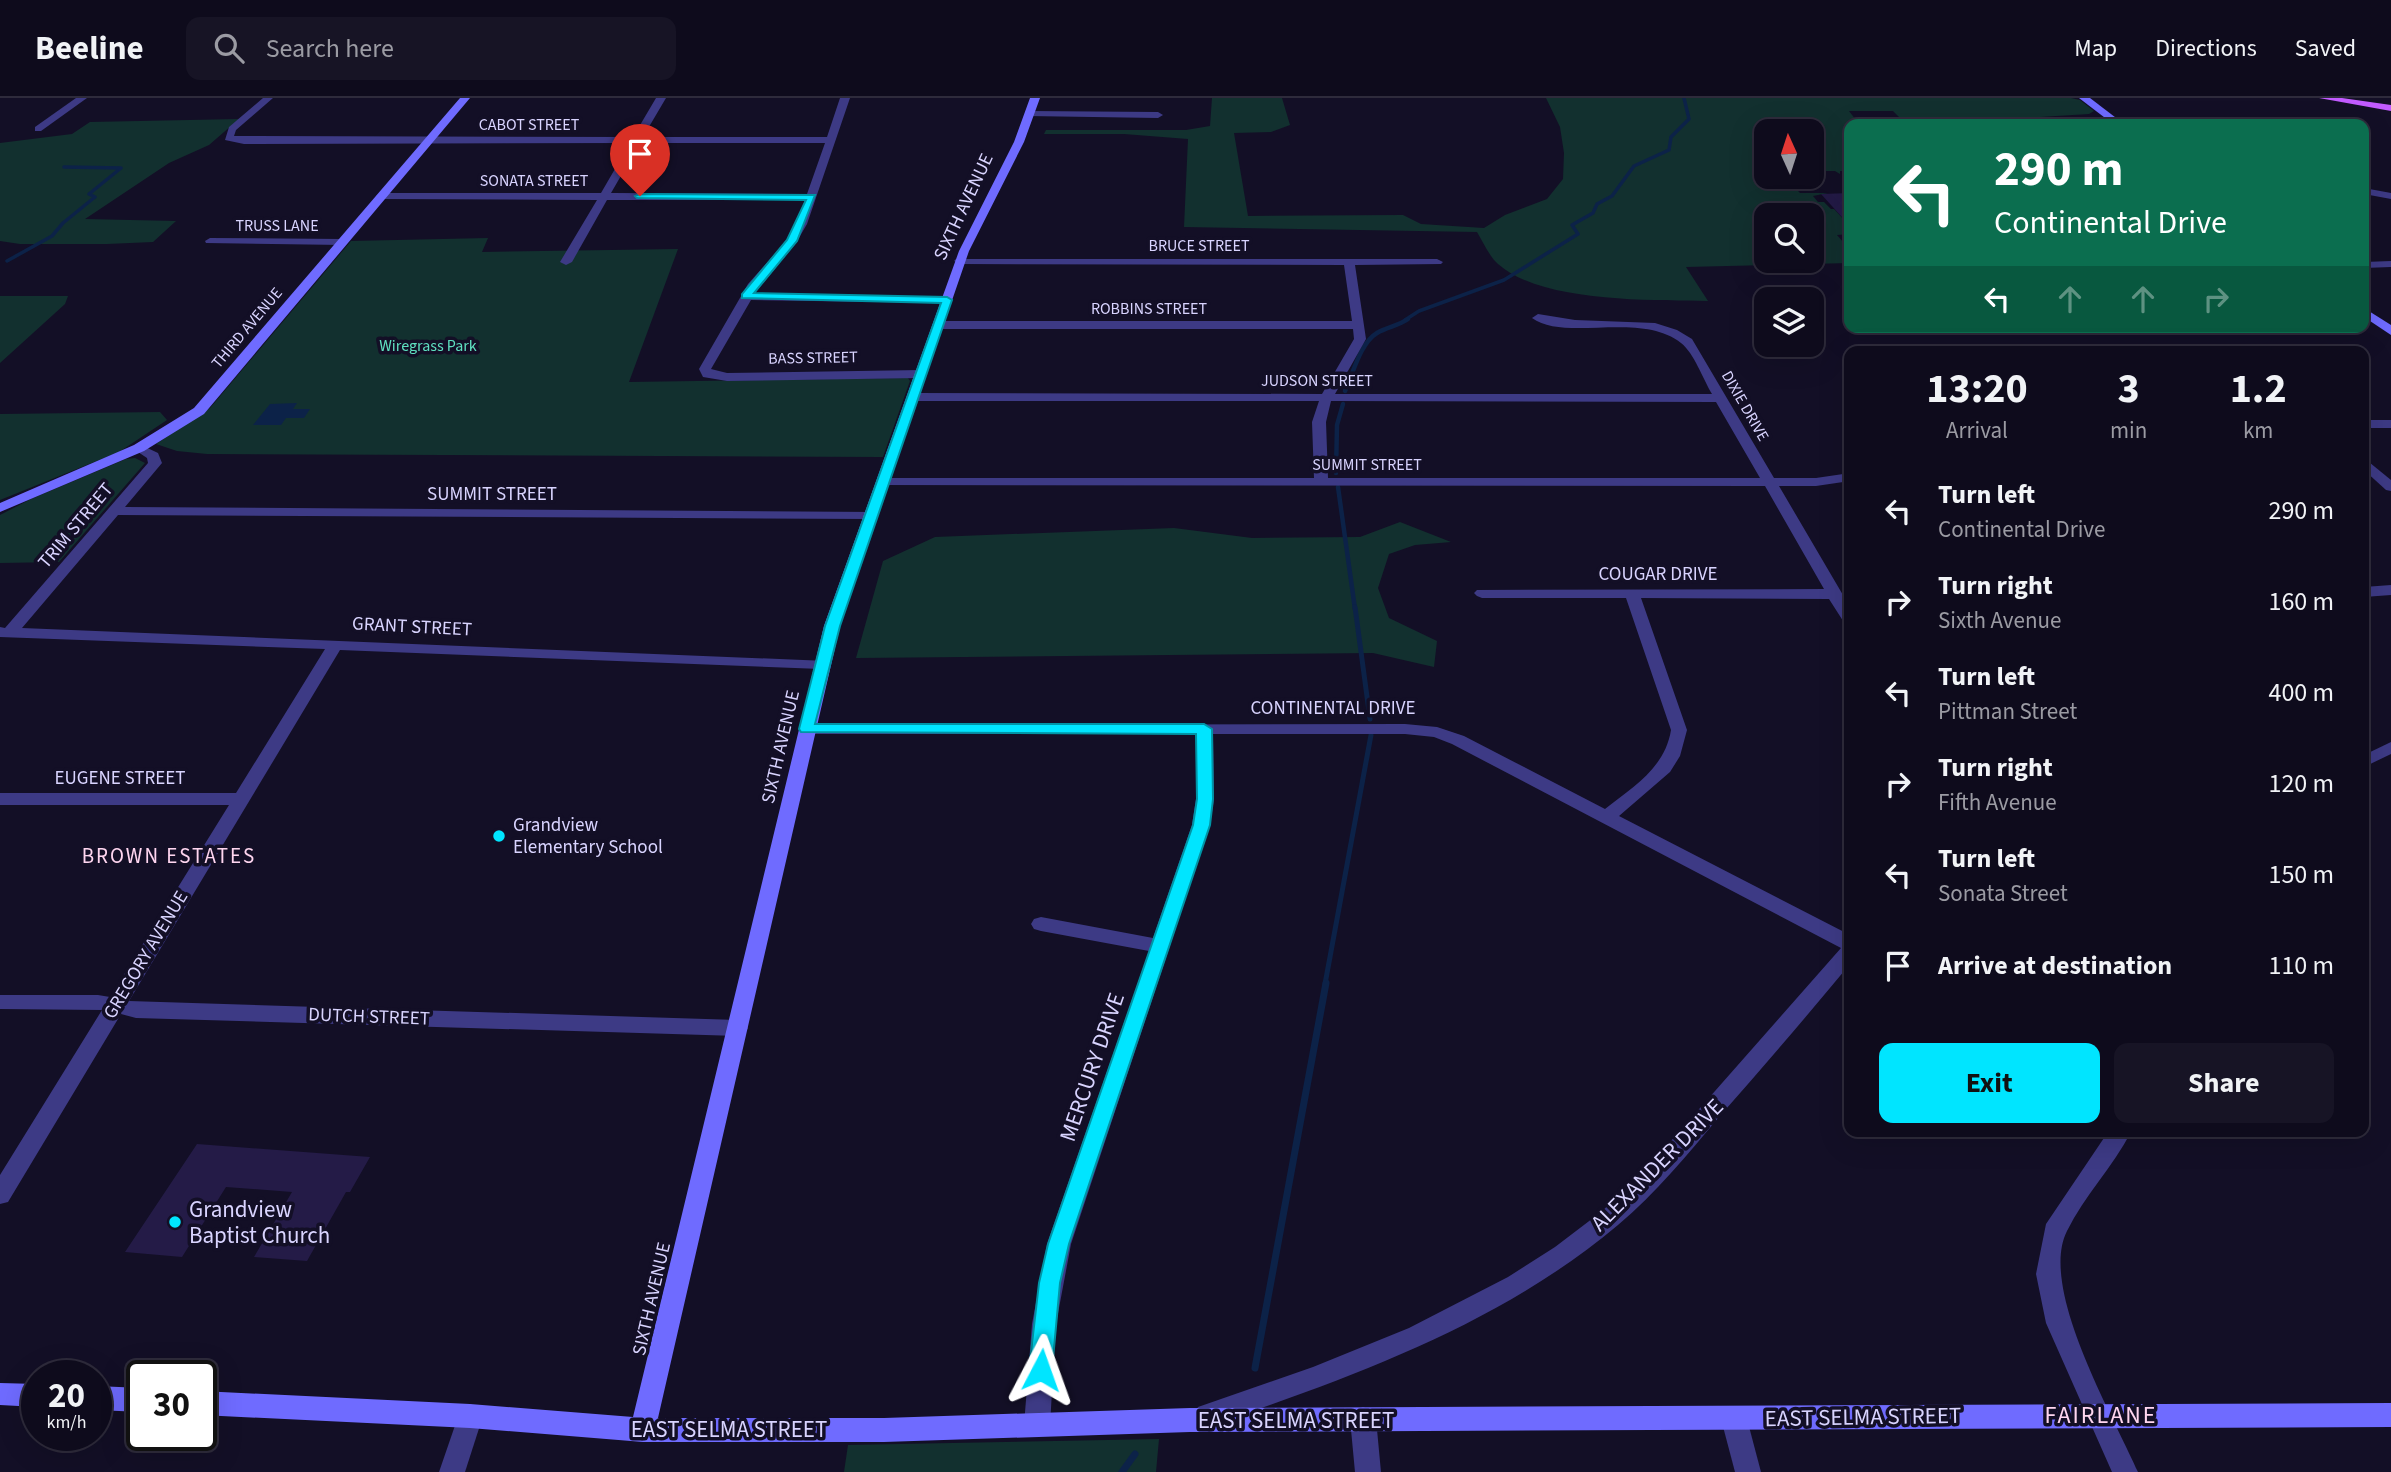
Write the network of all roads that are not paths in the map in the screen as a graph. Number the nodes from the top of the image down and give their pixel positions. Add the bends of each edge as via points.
1 (82, 98) edge
2 (268, 98) edge
3 (465, 98) edge
4 (661, 98) edge
5 (845, 98) edge
6 (2084, 98) edge
7 (2324, 98) edge
8 (2374, 98) edge
9 (2391, 101) edge
10 (1032, 106) edge
11 (2391, 108) edge
12 (1158, 115) dead end
13 (2112, 119) edge
14 (38, 128) dead end
15 (636, 140) junction
16 (831, 140) junction
17 (429, 141) junction
18 (2369, 192) edge
19 (382, 196) junction
20 (603, 196) junction
21 (2391, 196) edge
22 (812, 197) junction
23 (210, 241) dead end
24 (343, 242) junction
25 (960, 261) junction
26 (566, 262) dead end
27 (1349, 262) junction
28 (1437, 262) dead end
29 (2391, 264) edge
30 (2369, 265) edge
31 (746, 296) junction
32 (947, 300) junction
33 (2369, 314) edge
34 (1538, 318) dead end
35 (938, 325) junction
36 (1359, 325) junction
37 (2391, 331) edge
38 (921, 374) junction
39 (913, 397) junction
40 (1326, 398) junction
41 (1720, 398) junction
42 (2369, 424) edge
43 (2391, 424) edge
44 (139, 448) junction
45 (2369, 467) edge
46 (1844, 478) edge
47 (883, 482) junction
48 (1321, 482) junction
49 (1769, 482) junction
50 (2391, 487) edge
51 (0, 508) edge
52 (114, 511) junction
53 (871, 516) junction
54 (2391, 590) edge
55 (2369, 592) edge
56 (1482, 593) dead end
57 (1632, 594) junction
58 (1834, 594) junction
59 (1844, 611) edge
60 (5, 632) edge
61 (336, 645) junction
62 (821, 664) junction
63 (807, 729) junction
64 (1204, 729) junction
65 (2391, 747) edge
66 (2369, 759) edge
67 (0, 799) edge
68 (241, 799) junction
69 (1607, 817) junction
70 (1041, 924) dead end
71 (1844, 941) edge
72 (1161, 946) junction
73 (1844, 958) edge
74 (0, 1002) edge
75 (116, 1006) junction
76 (738, 1028) junction
77 (2117, 1137) edge
78 (0, 1195) edge
79 (0, 1394) edge
80 (21, 1395) edge
81 (217, 1404) edge
82 (2099, 1415) junction
83 (2391, 1415) edge
84 (470, 1416) junction
85 (1363, 1419) junction
86 (1734, 1419) junction
87 (1190, 1420) junction
88 (1037, 1425) junction
89 (643, 1430) junction
90 (452, 1472) edge
91 (1368, 1472) edge
92 (1748, 1472) edge
93 (2125, 1472) edge

1 - 14 street
2 - 17 street, CABOT STREET via 232,129 228,138
3 - 17 street, THIRD AVENUE
4 - 15 street
5 - 16 street
6 - 13 street
7 - 11 main road
8 - 9 main road
10 - 12 street
10 - 25 street, SIXTH AVENUE
15 - 16 street, CABOT STREET
15 - 17 street, CABOT STREET
15 - 20 street
16 - 22 street
17 - 19 street, THIRD AVENUE
18 - 21 street
19 - 20 street, SONATA STREET
19 - 24 street, THIRD AVENUE
20 - 22 street, SONATA STREET
20 - 26 street
22 - 31 street via 792,241
23 - 24 street, TRUSS LANE
24 - 44 street, THIRD AVENUE via 202,407
25 - 27 street, BRUCE STREET
25 - 32 street, SIXTH AVENUE
27 - 28 street, BRUCE STREET
27 - 36 street
29 - 30 street
31 - 32 street
31 - 38 street, BASS STREET via 705,369 707,374
32 - 35 street, SIXTH AVENUE
33 - 37 street
34 - 41 street, DIXIE DRIVE via 1557,324 1643,326 1673,333 1688,342
35 - 36 street, ROBBINS STREET
35 - 38 street, SIXTH AVENUE
36 - 40 street via 1360,339
38 - 39 street, SIXTH AVENUE
39 - 40 street, JUDSON STREET
39 - 47 street, SIXTH AVENUE
40 - 41 street, JUDSON STREET
40 - 48 street via 1318,436
41 - 49 street, DIXIE DRIVE
42 - 43 street
44 - 51 street, THIRD AVENUE
44 - 52 street, TRIM STREET via 153,456 155,463
45 - 50 street
46 - 49 street, SUMMIT STREET
47 - 48 street, SUMMIT STREET
47 - 53 street, SIXTH AVENUE
48 - 49 street, SUMMIT STREET
49 - 58 street, DIXIE DRIVE
52 - 53 street, SUMMIT STREET
52 - 60 street, TRIM STREET
53 - 62 street, SIXTH AVENUE
54 - 55 street
56 - 57 street, COUGAR DRIVE
57 - 58 street, COUGAR DRIVE
57 - 69 street via 1679,738 1670,762
58 - 59 street, DIXIE DRIVE
60 - 61 street, GRANT STREET
61 - 62 street, GRANT STREET
61 - 68 street, GREGORY AVENUE
62 - 63 street, SIXTH AVENUE
63 - 64 street, CONTINENTAL DRIVE
63 - 76 street, SIXTH AVENUE
64 - 69 street, CONTINENTAL DRIVE via 1437,732
64 - 72 street, MERCURY DRIVE via 1201,825
65 - 66 street
67 - 68 street, EUGENE STREET
68 - 75 street, GREGORY AVENUE
69 - 71 street, CONTINENTAL DRIVE
70 - 72 street
72 - 88 street, MERCURY DRIVE via 1059,1244 1044,1324
73 - 87 street, ALEXANDER DRIVE via 1674,1154 1611,1217 1571,1249 1479,1308 1429,1331 1273,1393
74 - 75 street, DUTCH STREET
75 - 76 street, DUTCH STREET via 150,1011
75 - 78 street, GREGORY AVENUE
76 - 89 street, SIXTH AVENUE
77 - 82 street via 2054,1231 2049,1252 2048,1274 2058,1323
79 - 80 street
81 - 84 street, EAST SELMA STREET
82 - 83 street, EAST SELMA STREET
82 - 86 street, EAST SELMA STREET
82 - 93 street
84 - 89 street, EAST SELMA STREET
84 - 90 street
85 - 86 street, EAST SELMA STREET
85 - 87 street, EAST SELMA STREET
85 - 91 street
86 - 92 street
87 - 88 street, EAST SELMA STREET
88 - 89 street, EAST SELMA STREET

